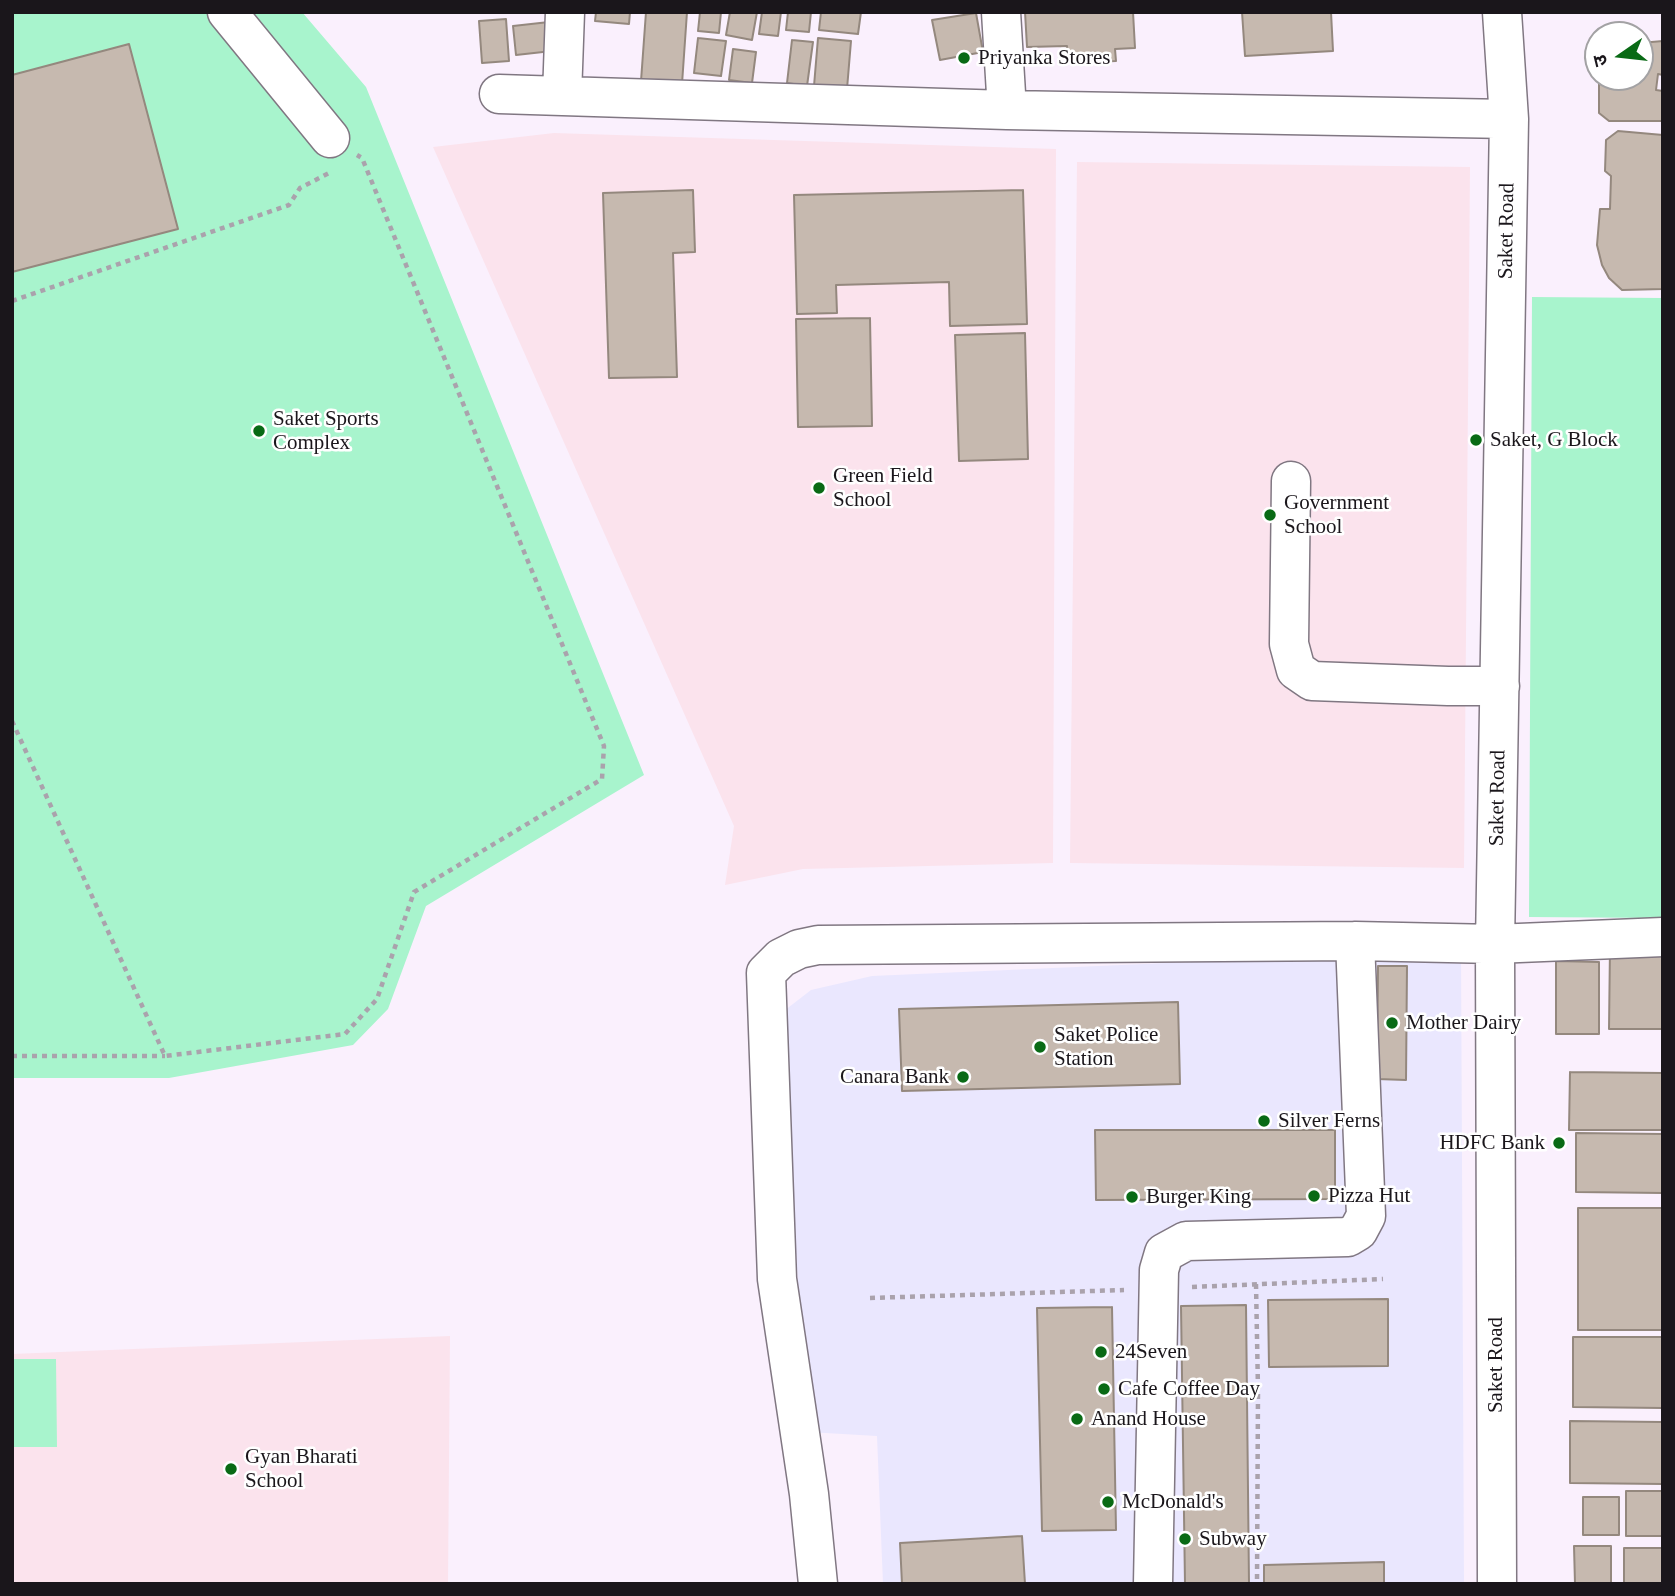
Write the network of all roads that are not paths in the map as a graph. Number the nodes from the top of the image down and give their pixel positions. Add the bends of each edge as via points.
1 (227, 12) edge
2 (565, 12) edge
3 (1001, 12) edge
4 (1502, 12) edge
5 (499, 94) dead end
6 (562, 96) junction
7 (1007, 110) junction
8 (1509, 119) junction
9 (339, 157) road end
10 (1291, 481) dead end
11 (1500, 686) junction
12 (1663, 937) edge
13 (1356, 940) junction
14 (1495, 944) junction
15 (818, 1584) edge
16 (1153, 1584) edge
17 (1497, 1584) edge

1 - 9 street
2 - 6 street
3 - 7 street
4 - 8 street, Saket Road
5 - 6 street
6 - 7 street
7 - 8 street
8 - 11 street, Saket Road
10 - 11 street via 1289,644 1296,670 1312,681
11 - 14 street, Saket Road
12 - 14 street
13 - 14 street
13 - 15 street via 818,944 781,957 766,973 777,1279
13 - 16 street via 1366,1216 1358,1231 1348,1237 1186,1241 1164,1254 1159,1270
14 - 17 street, Saket Road

